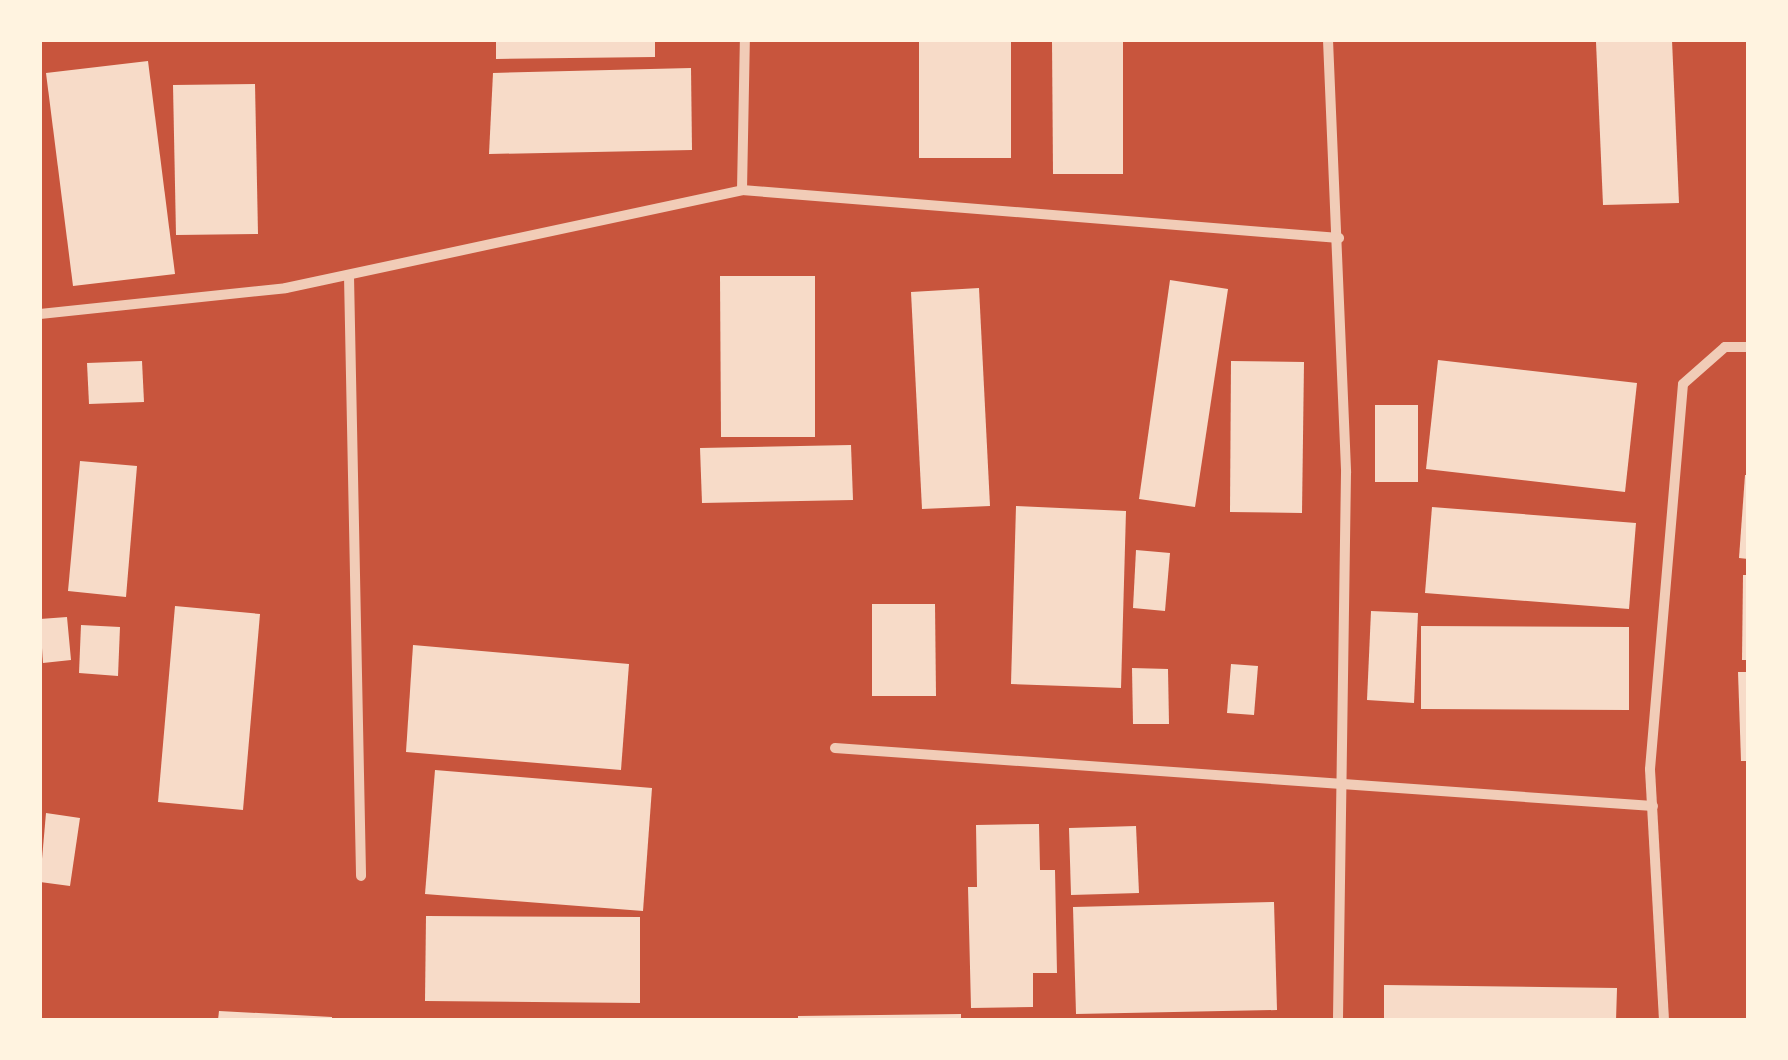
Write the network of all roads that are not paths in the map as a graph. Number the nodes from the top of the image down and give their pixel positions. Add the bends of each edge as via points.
1 (745, 40) edge
2 (1328, 40) edge
3 (742, 190) junction
4 (1339, 238) junction
5 (348, 276) junction
6 (40, 314) edge
7 (1748, 347) edge
8 (835, 748) dead end
9 (1338, 786) junction
10 (1653, 806) junction
11 (360, 876) dead end
12 (1338, 1020) edge
13 (1664, 1020) edge

1 - 3 street
2 - 4 street
3 - 4 street
3 - 5 street
4 - 9 street via 1346,473
5 - 6 street
5 - 11 street
7 - 10 street via 1725,348 1684,384
8 - 9 street
9 - 10 street
9 - 12 street
10 - 13 street

